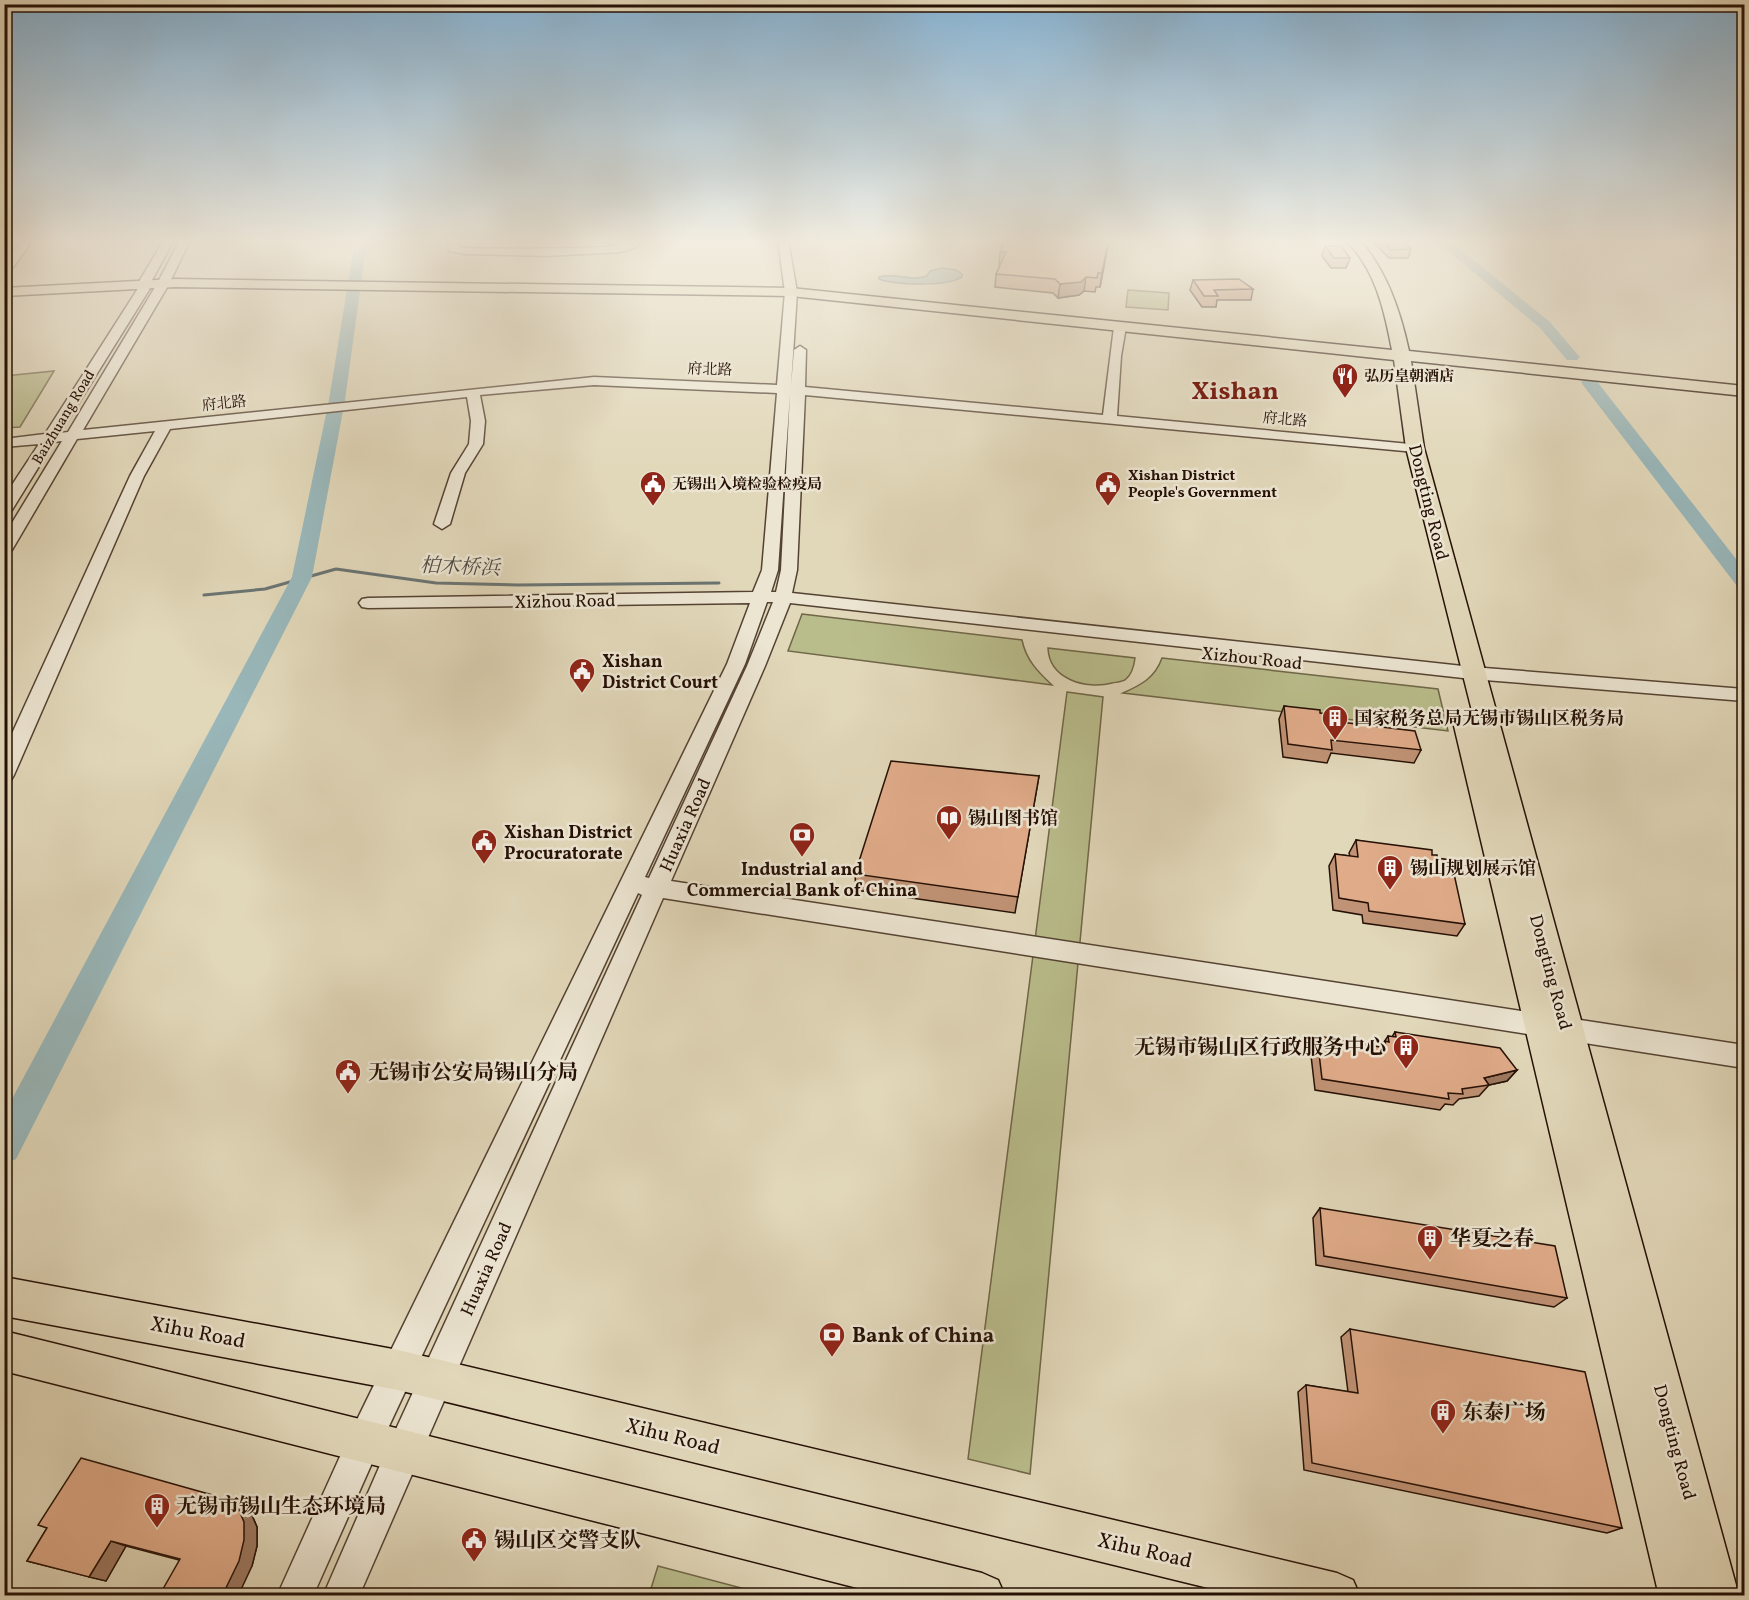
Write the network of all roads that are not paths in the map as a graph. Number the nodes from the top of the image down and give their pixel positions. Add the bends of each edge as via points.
1 (125, 315) edge
2 (143, 315) edge
3 (795, 315) edge
4 (1015, 315) edge
5 (1048, 315) edge
6 (1381, 315) edge
7 (1386, 315) edge
8 (1120, 327) junction
9 (1394, 350) junction
10 (1744, 381) edge
11 (791, 390) junction
12 (1744, 391) edge
13 (473, 392) junction
14 (1110, 419) junction
15 (165, 426) junction
16 (70, 436) junction
17 (48, 439) junction
18 (4, 443) edge
19 (1407, 447) junction
20 (4, 510) edge
21 (442, 524) dead end
22 (4, 549) edge
23 (775, 601) junction
24 (368, 603) dead end
25 (1464, 677) junction
26 (1744, 695) edge
27 (1744, 705) edge
28 (4, 775) edge
29 (631, 884) junction
30 (657, 888) junction
31 (1554, 1027) junction
32 (1744, 1057) edge
33 (4, 1296) edge
34 (4, 1351) edge
35 (417, 1375) junction
36 (383, 1447) junction
37 (295, 1596) edge
38 (341, 1596) edge
39 (982, 1596) edge
40 (1337, 1596) edge
41 (1682, 1596) edge
42 (1716, 1596) edge

1 - 17 street, Baizhuang Road
2 - 16 street, Baizhuang Road
3 - 11 street, Huaxia Road
4 - 8 main road
5 - 9 main road
6 - 9 main road
7 - 9 main road
8 - 9 main road
8 - 14 street
9 - 10 main road
9 - 12 main road
9 - 19 main road, Dongting Road
11 - 13 street, 府北路 via 594,381
11 - 14 street, 府北路
11 - 23 street, Huaxia Road via 789,570
13 - 15 street, 府北路
13 - 21 street via 478,422 476,444 458,473
14 - 19 street, 府北路
15 - 16 street, 府北路
15 - 28 street via 137,476
16 - 17 street, 府北路
16 - 22 street, Baizhuang Road
17 - 18 street, 府北路
17 - 20 street, Baizhuang Road
19 - 25 main road, Dongting Road
23 - 24 street, Xizhou Road
23 - 25 street, Xizhou Road
23 - 29 street, Huaxia Road via 736,664
23 - 30 street, Huaxia Road
25 - 26 street, Xizhou Road
25 - 27 street, Xizhou Road
25 - 31 main road, Dongting Road
29 - 30 street
29 - 35 street, Huaxia Road
30 - 31 street
30 - 35 street, Huaxia Road
31 - 32 street
31 - 41 main road, Dongting Road
31 - 42 main road, Dongting Road
33 - 35 main road, Xihu Road
34 - 36 main road
35 - 36 street
35 - 40 main road, Xihu Road
36 - 37 street
36 - 38 street
36 - 39 main road

